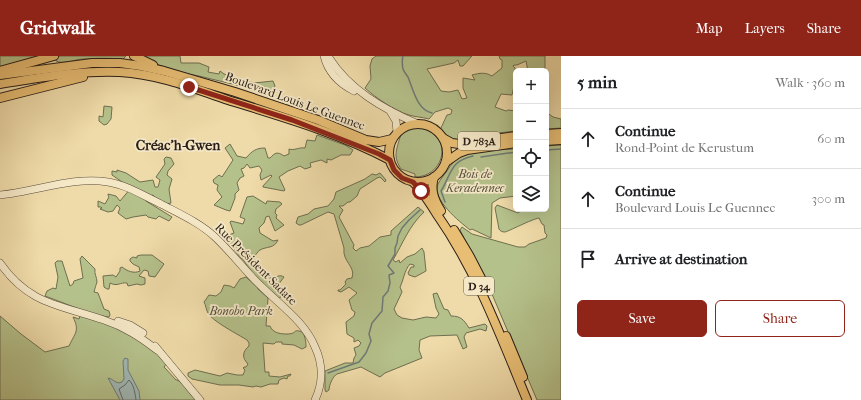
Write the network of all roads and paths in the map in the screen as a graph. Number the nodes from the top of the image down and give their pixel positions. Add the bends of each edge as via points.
1 (54, 56) edge
2 (134, 56) edge
3 (324, 56) edge
4 (328, 56) edge
5 (0, 71) edge
6 (164, 71) junction
7 (0, 75) edge
8 (170, 82) junction
9 (0, 84) edge
10 (364, 95) junction
11 (0, 98) edge
12 (390, 110) junction
13 (418, 124) junction
14 (561, 133) edge
15 (549, 134) edge
16 (394, 136) junction
17 (513, 136) edge
18 (443, 138) junction
19 (561, 140) edge
20 (549, 141) edge
21 (513, 143) edge
22 (390, 160) junction
23 (446, 162) junction
24 (434, 177) junction
25 (413, 182) junction
26 (1, 195) edge
27 (0, 263) edge
28 (200, 400) edge
29 (315, 400) edge
30 (527, 400) edge
31 (533, 400) edge

1 - 5 main road
2 - 6 main road
3 - 10 street via 336,78 350,89
4 - 10 street via 343,77
6 - 7 main road, Boulevard Louis Le Guennec via 135,65 101,63
6 - 16 main road, Boulevard Louis Le Guennec via 264,101 366,140 378,142
8 - 9 main road, Boulevard Louis Le Guennec via 130,73 98,72
8 - 11 main road via 122,76 94,76
8 - 22 main road, Boulevard Louis Le Guennec via 292,120
10 - 12 street
12 - 13 street
12 - 16 street via 396,121
13 - 16 main road via 406,126
13 - 18 main road via 433,128
14 - 15 main road
16 - 22 main road via 389,149
17 - 18 main road, D 783A via 459,144
18 - 23 main road via 447,150
19 - 20 main road
21 - 23 main road, D 783A via 470,149
22 - 25 main road via 394,170 402,178
23 - 24 main road
24 - 25 main road via 424,182
24 - 31 main road, D 34 via 432,190 435,201 464,245 478,272
25 - 30 main road, D 34 via 446,227 473,273
26 - 29 street, Rue Président Sadate via 80,181 104,181 126,187 198,224 218,240 309,336 318,354 321,368 321,382
27 - 28 street via 15,282 37,298 136,334 157,350

